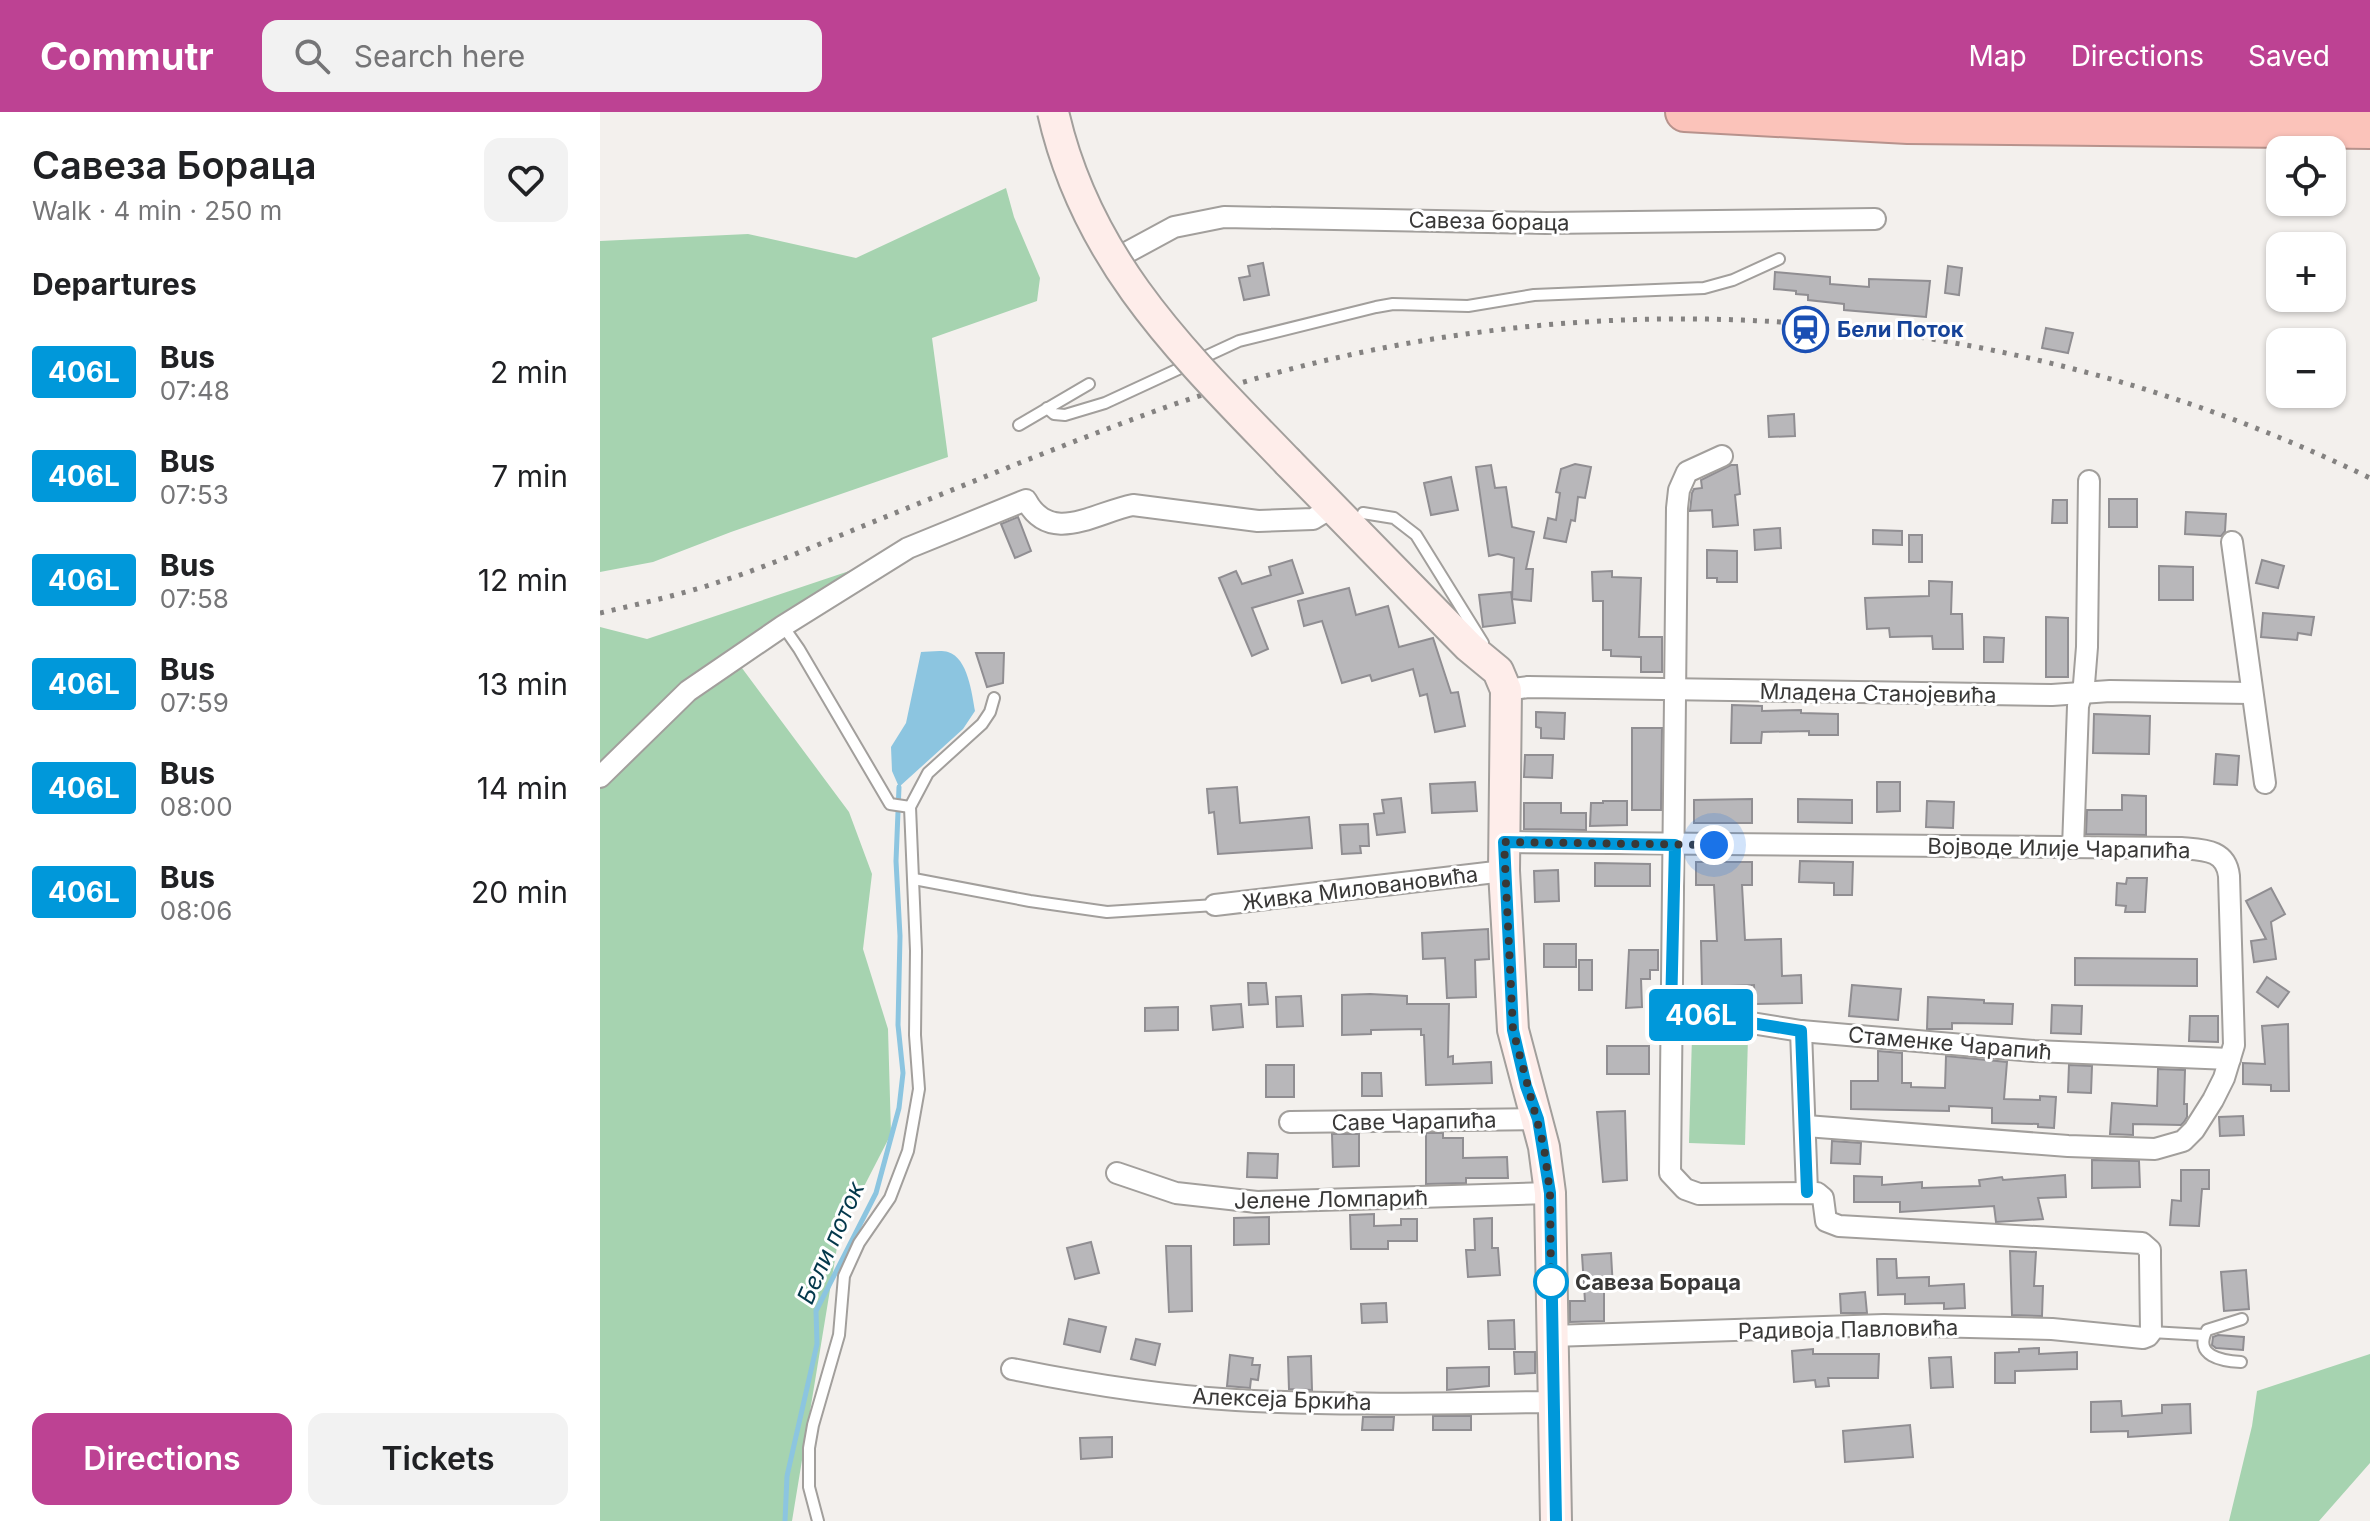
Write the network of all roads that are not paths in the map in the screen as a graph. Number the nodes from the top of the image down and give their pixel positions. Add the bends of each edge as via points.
1 (1053, 112) edge
2 (1685, 112) edge
3 (2370, 129) edge
4 (1875, 219) dead end
5 (1779, 259) dead end
6 (1113, 260) junction
7 (1089, 384) dead end
8 (1047, 408) junction
9 (1019, 425) dead end
10 (1722, 456) dead end
11 (2089, 481) dead end
12 (1331, 508) junction
13 (1363, 513) dead end
14 (2232, 542) dead end
15 (783, 626) junction
16 (1500, 679) junction
17 (1675, 689) junction
18 (2251, 693) junction
19 (2081, 694) junction
20 (994, 698) dead end
21 (600, 777) edge
22 (2265, 783) dead end
23 (908, 807) junction
24 (1675, 845) junction
25 (2073, 848) junction
26 (1504, 857) junction
27 (914, 879) junction
28 (1215, 905) joint
29 (1671, 1010) junction
30 (1801, 1031) junction
31 (2230, 1059) junction
32 (1538, 1119) junction
33 (1290, 1122) dead end
34 (1806, 1126) junction
35 (1117, 1173) dead end
36 (1807, 1192) junction
37 (1550, 1193) junction
38 (2242, 1319) dead end
39 (2147, 1335) junction
40 (2204, 1335) junction
41 (1552, 1336) junction
42 (2241, 1362) dead end
43 (1012, 1369) dead end
44 (1555, 1402) junction
45 (818, 1521) edge
46 (1556, 1521) edge

1 - 6 street, bridge via 1077,187
2 - 3 highway via 1935,125
4 - 6 street, Савеза бораца via 1546,223 1224,217 1166,231
5 - 8 lane via 1704,288 1534,295 1468,306 1376,307 1239,341 1105,403 1065,415
6 - 12 street, bridge via 1168,336
7 - 8 lane
8 - 9 lane
10 - 17 street via 1687,472 1679,490
11 - 19 street via 2087,647
12 - 15 street via 1313,519 1258,521 1133,505 1056,524 1036,515 1026,500 908,548
12 - 16 street
13 - 16 lane via 1394,518 1416,535
14 - 18 street
15 - 21 street via 688,691
15 - 23 lane via 890,804
16 - 17 street, Младена Станојевића via 1528,687
16 - 26 street
17 - 19 street, Младена Станојевића
17 - 24 street
18 - 19 street, Младена Станојевића
18 - 22 street
19 - 25 street
20 - 23 lane via 982,724 928,773
23 - 27 lane
24 - 25 street, Војводе Илије Чарапића
24 - 26 street, Војводе Илије Чарапића
24 - 29 street
25 - 31 street, Војводе Илије Чарапића via 2181,848 2221,857 2228,868 2234,989
26 - 28 street, Живка Миловановића
26 - 32 street via 1513,1030
27 - 28 lane via 1107,912
27 - 45 lane via 919,1089 908,1151 890,1198 844,1276 839,1335 809,1448 809,1487
29 - 30 street, Стаменке Чарапић
29 - 36 street via 1669,1167 1674,1179 1699,1194
30 - 31 street, Стаменке Чарапић via 2034,1051
30 - 34 street
31 - 34 street, Војводе Илије Чарапића via 2194,1130 2183,1141 2155,1149
32 - 33 street, Саве Чарапића
32 - 37 street
34 - 36 street
35 - 37 street, Јелене Ломпарић via 1176,1193 1257,1202
36 - 39 street via 1823,1198 1825,1217 1833,1225 2147,1245
37 - 41 street
38 - 40 lane
39 - 40 lane
39 - 41 street, Радивоја Павловића via 1884,1325
40 - 42 lane via 2212,1358
41 - 44 street
43 - 44 street, Алексеја Бркића via 1111,1387 1233,1400
44 - 46 street

